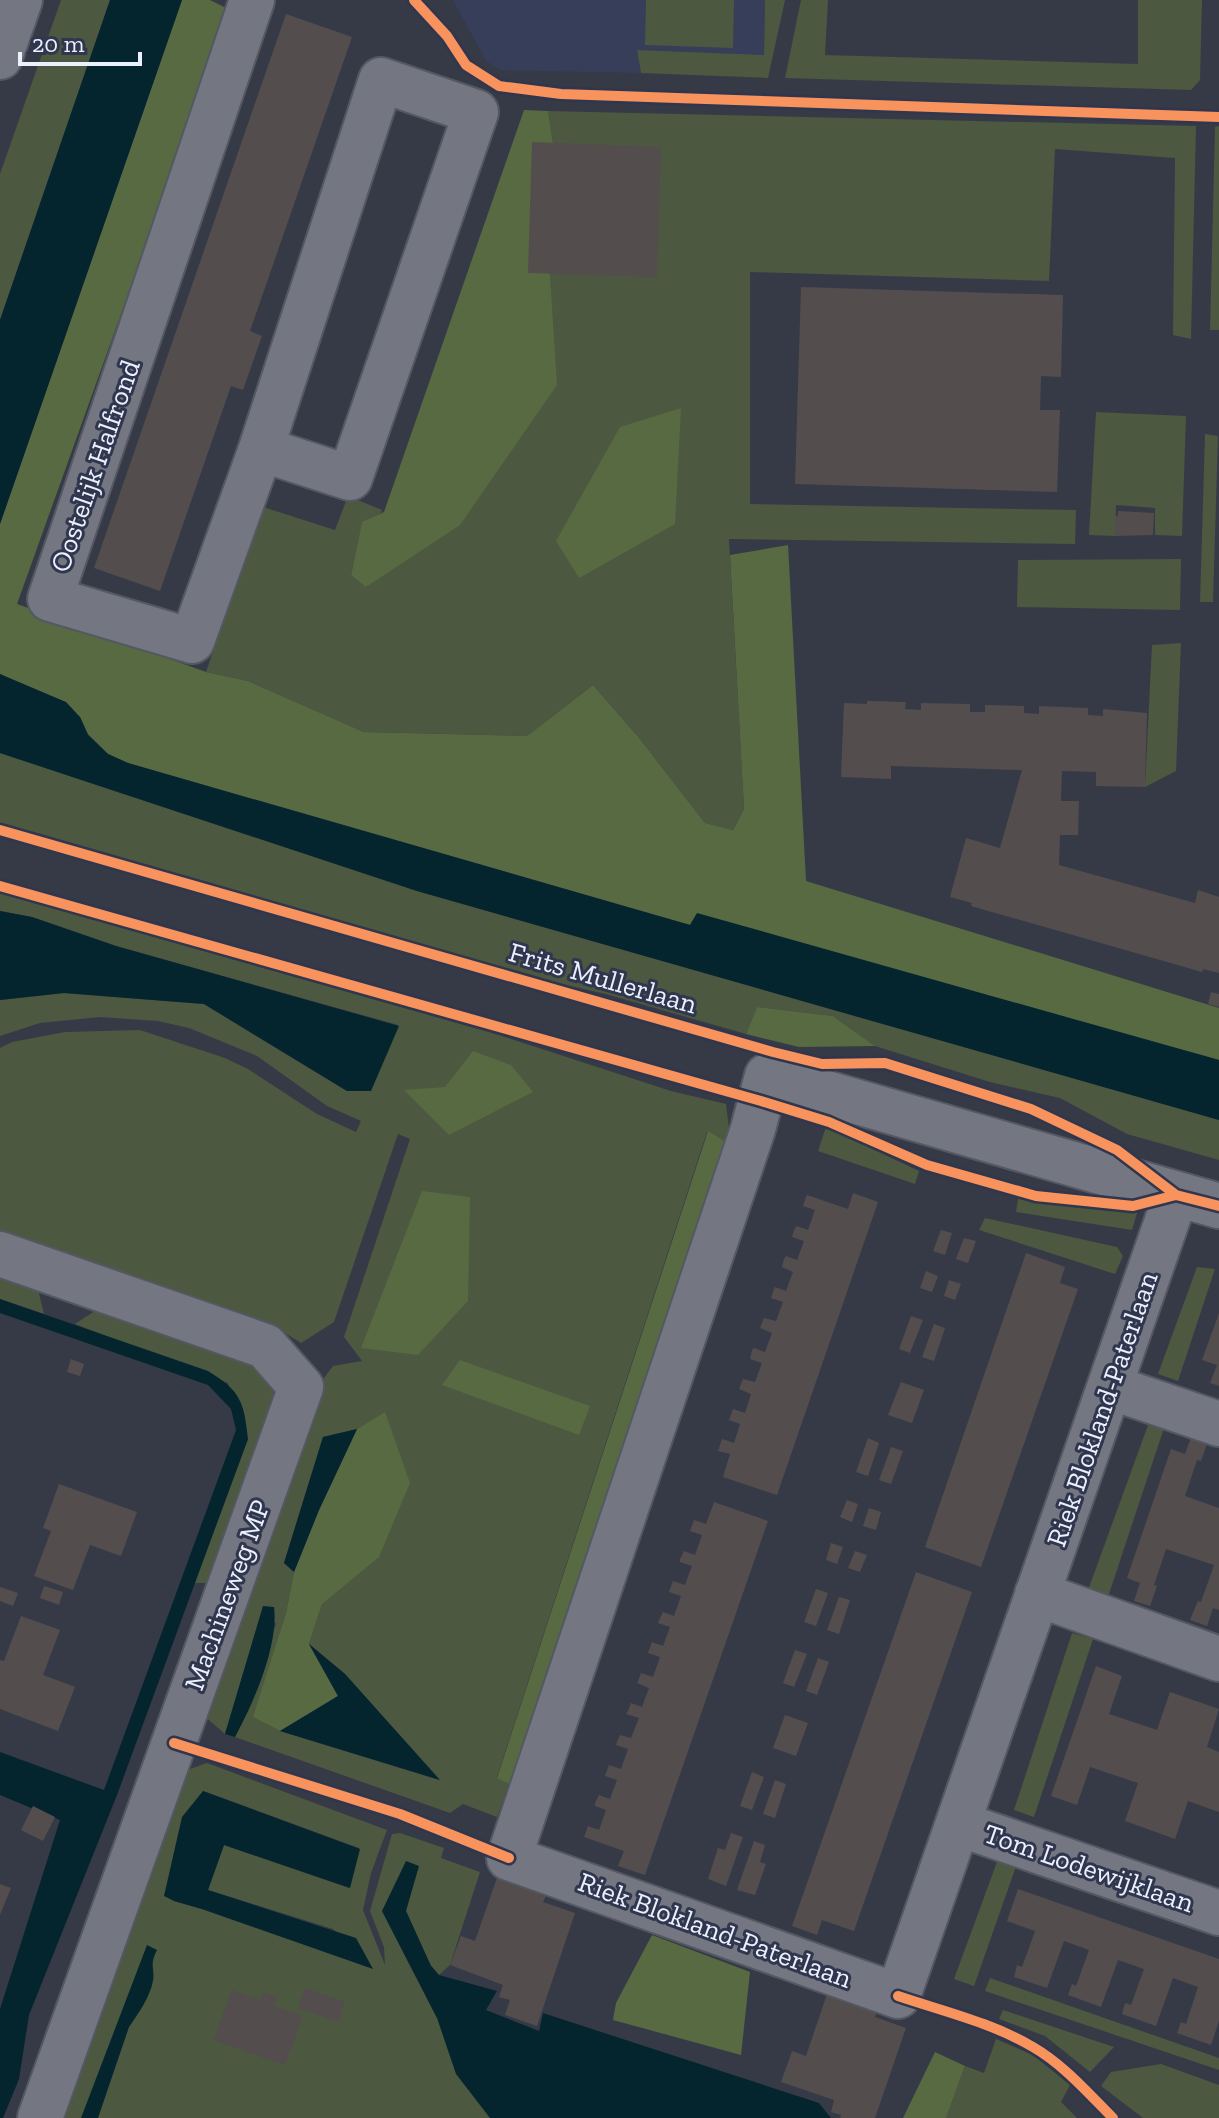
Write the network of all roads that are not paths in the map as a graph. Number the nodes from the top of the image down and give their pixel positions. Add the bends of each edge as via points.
1 (20, 0) edge
2 (252, 0) edge
3 (0, 57) edge
4 (261, 449) junction
5 (1176, 1195) junction
6 (1219, 1206) edge
7 (0, 1254) edge
8 (1110, 1387) junction
9 (1219, 1424) edge
10 (1037, 1594) junction
11 (1219, 1659) edge
12 (959, 1824) junction
13 (1219, 1913) edge
14 (40, 2118) edge

1 - 3 street
2 - 4 street, Oostelijk Halfrond via 50,599 192,641
4 - 4 street, Oostelijk Halfrond via 381,80 476,112 350,478
5 - 6 street
5 - 8 street, Riek Blokland-Paterlaan
5 - 12 street, Riek Blokland-Paterlaan via 767,1076 641,1471 509,1858 898,1996
7 - 14 street, Machineweg MP via 265,1346 301,1387
8 - 9 street
8 - 10 street, Riek Blokland-Paterlaan
10 - 11 street
10 - 12 street, Riek Blokland-Paterlaan
12 - 13 street, Tom Lodewijklaan

